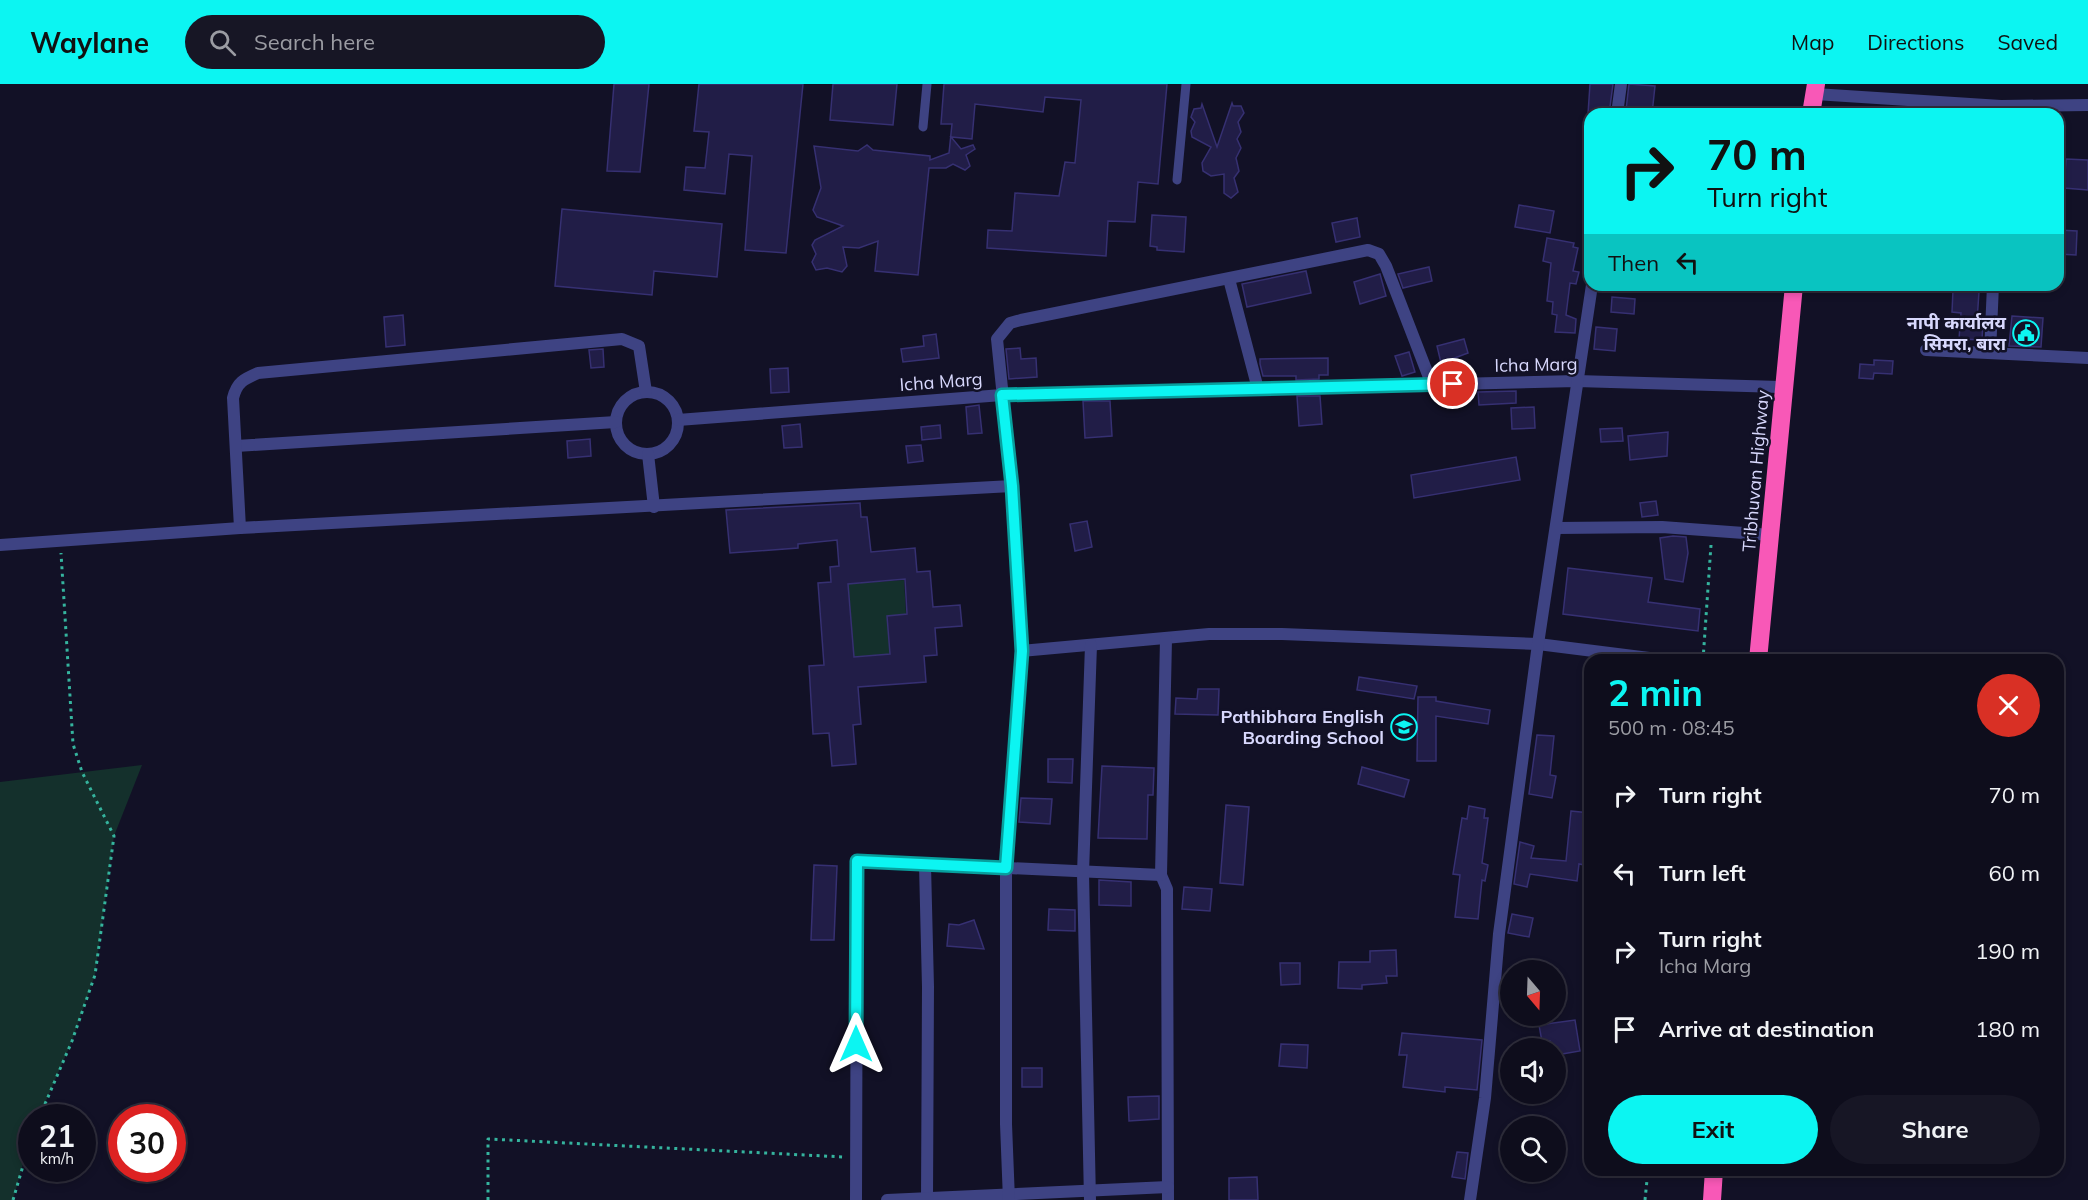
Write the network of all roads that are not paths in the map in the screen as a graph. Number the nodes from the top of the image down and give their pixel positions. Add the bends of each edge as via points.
1 (927, 84) edge
2 (1186, 84) edge
3 (1621, 84) edge
4 (1815, 89) edge
5 (2088, 105) edge
6 (1618, 108) edge
7 (1813, 108) edge
8 (1983, 108) edge
9 (2036, 108) edge
10 (923, 127) dead end
11 (1178, 180) dead end
12 (1229, 279) junction
13 (1591, 291) edge
14 (1793, 291) edge
15 (1993, 291) edge
16 (1926, 350) dead end
17 (1990, 352) junction
18 (2088, 358) edge
19 (1577, 381) junction
20 (1432, 385) junction
21 (1784, 387) junction
22 (1257, 389) junction
23 (646, 392) junction
24 (1002, 395) junction
25 (678, 420) junction
26 (616, 422) junction
27 (236, 446) junction
28 (648, 454) junction
29 (1012, 486) junction
30 (654, 507) junction
31 (240, 528) junction
32 (1557, 528) junction
33 (1771, 535) junction
34 (0, 545) edge
35 (1166, 639) junction
36 (1538, 644) junction
37 (1091, 645) junction
38 (1022, 651) junction
39 (1617, 654) edge
40 (1759, 654) edge
41 (925, 865) junction
42 (1006, 868) junction
43 (1083, 873) junction
44 (1161, 875) junction
45 (1714, 1176) edge
46 (1168, 1187) junction
47 (1090, 1196) edge
48 (1010, 1198) edge
49 (927, 1199) edge
50 (856, 1200) edge
51 (887, 1200) edge
52 (1168, 1200) edge
53 (1470, 1200) edge
54 (1712, 1200) edge

1 - 10 lane
2 - 11 lane
3 - 6 street
4 - 7 highway
4 - 8 street
5 - 9 street
12 - 20 street via 1354,251 1379,254
12 - 22 street
12 - 24 street via 1010,323 1002,330 996,348
13 - 19 street
14 - 21 highway, Tribhuvan Highway
15 - 17 street
16 - 17 street
17 - 18 street
19 - 20 street, Icha Marg
19 - 21 street, Icha Marg
19 - 32 street
20 - 22 street, Icha Marg
21 - 33 highway, Tribhuvan Highway
22 - 24 street, Icha Marg
23 - 25 street via 668,400
23 - 26 street via 626,401
23 - 27 street via 639,346 622,339 258,374 243,379 236,388
24 - 25 street, Icha Marg
24 - 29 street
25 - 28 street via 674,440
26 - 27 street
26 - 28 street via 617,432 629,448
27 - 31 street
28 - 30 street
29 - 30 street
29 - 38 street
30 - 31 street
31 - 34 street
32 - 33 street via 1662,527
32 - 36 street
33 - 40 highway, Tribhuvan Highway
35 - 36 street via 1271,634
35 - 37 street
35 - 44 street
36 - 39 street
36 - 53 street via 1499,934 1485,1098
37 - 38 street
37 - 43 street
38 - 42 street
41 - 42 street
41 - 49 street
41 - 50 street via 857,861
42 - 43 street
42 - 48 street via 1006,1124
43 - 44 street
43 - 47 street
44 - 46 street via 1167,889
45 - 54 highway
46 - 47 street
46 - 52 street
47 - 48 street
48 - 49 street
49 - 51 street

